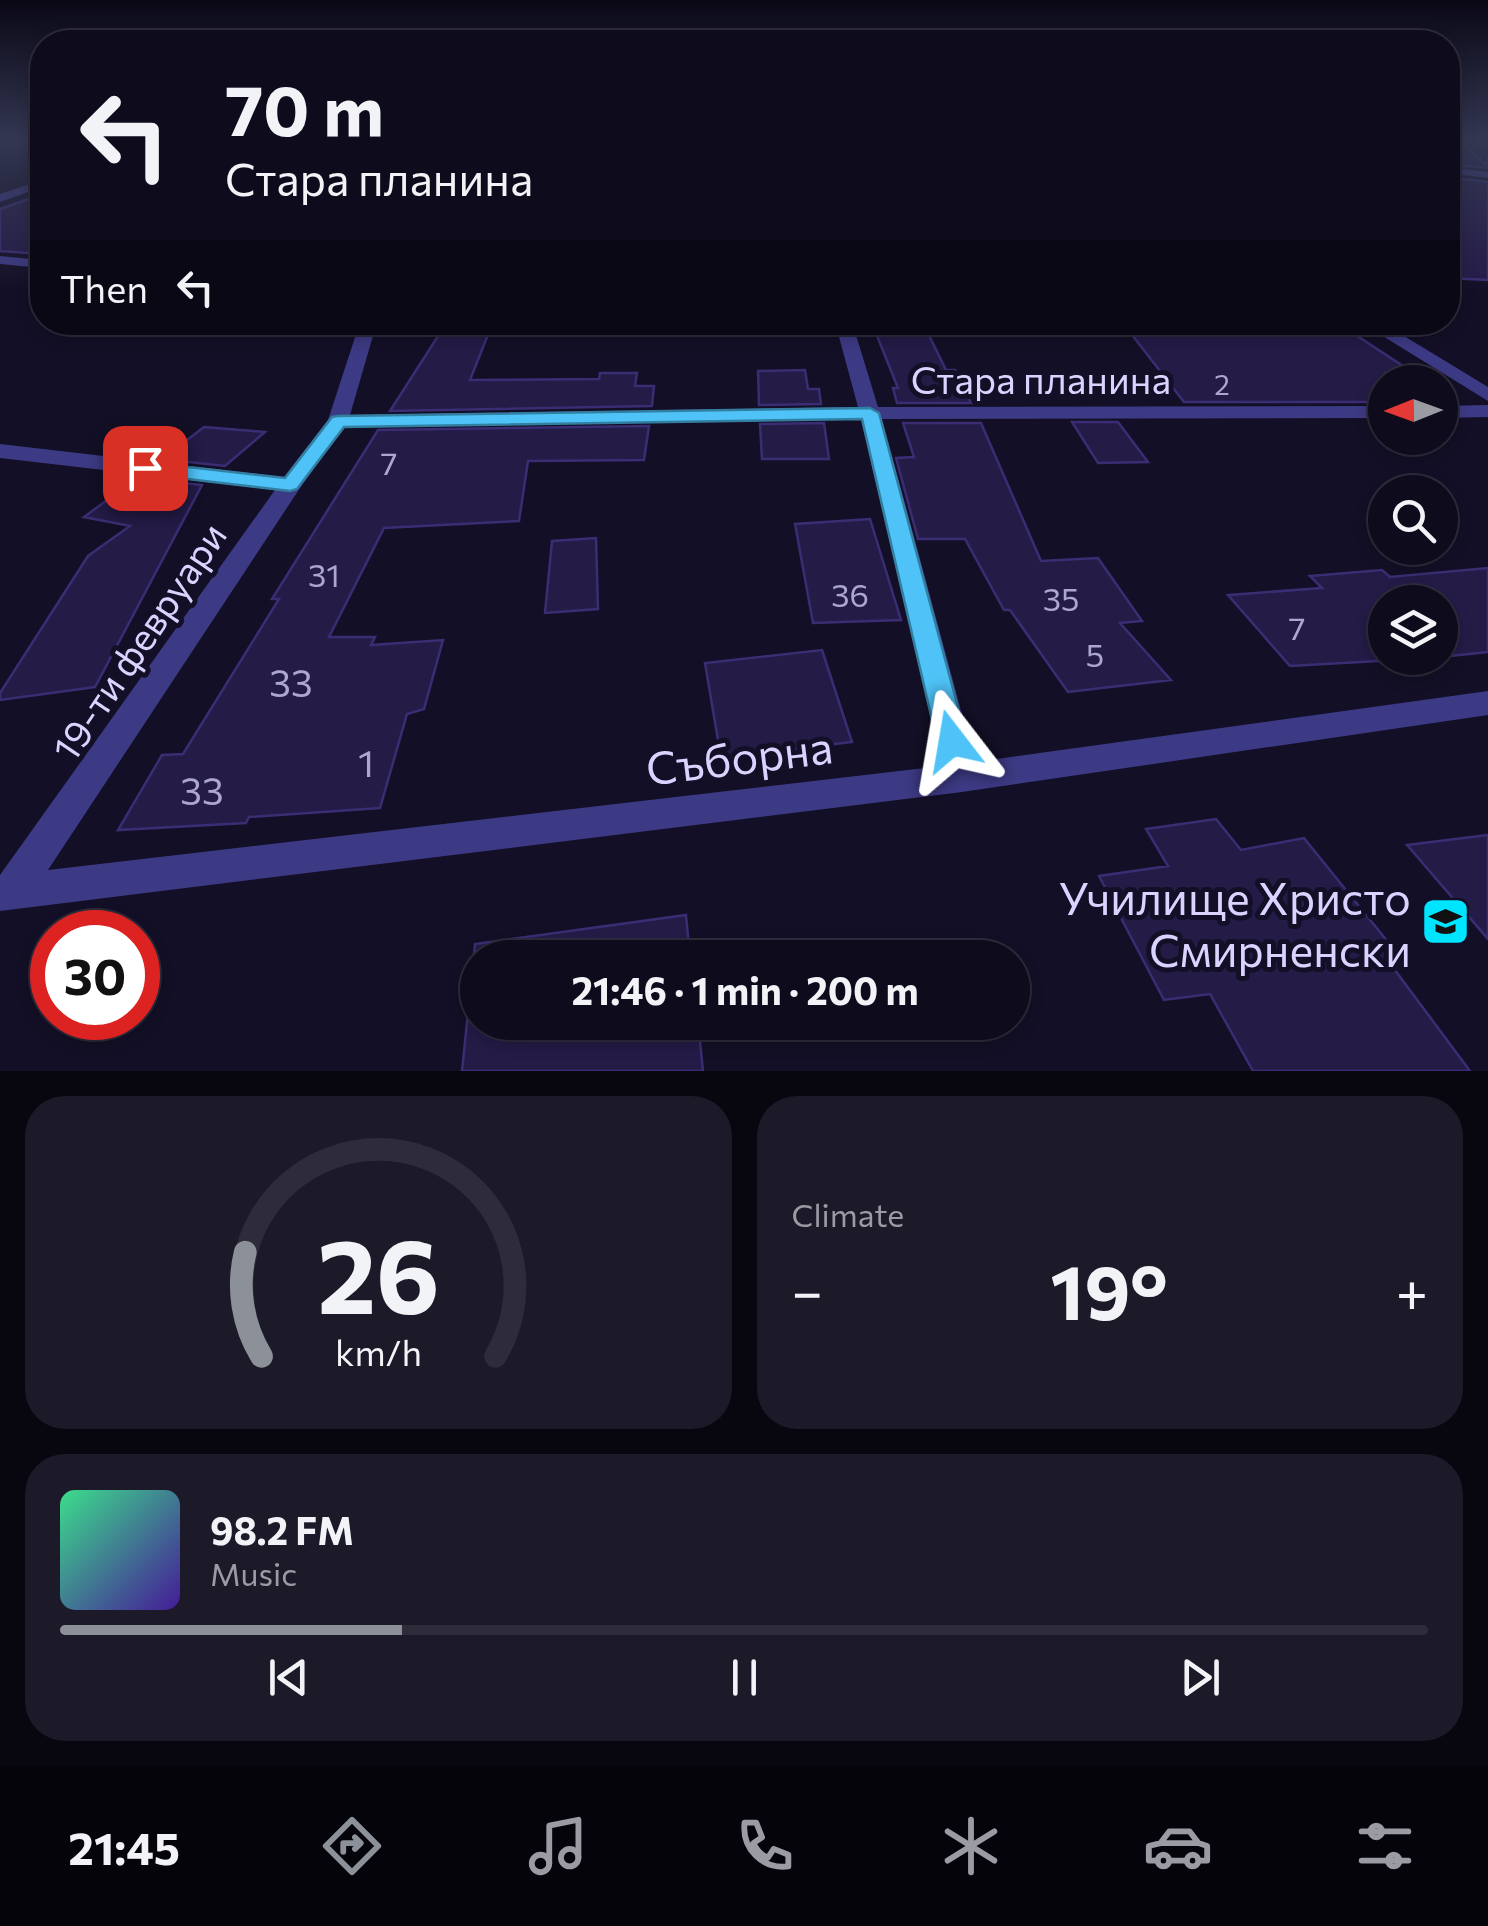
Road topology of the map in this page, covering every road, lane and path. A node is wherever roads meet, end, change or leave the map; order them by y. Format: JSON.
{"nodes":[{"id":1,"x":0,"y":260,"type":"edge"},
{"id":2,"x":30,"y":263,"type":"edge"},
{"id":3,"x":365,"y":335,"type":"edge"},
{"id":4,"x":847,"y":335,"type":"edge"},
{"id":5,"x":1389,"y":335,"type":"edge"},
{"id":6,"x":1488,"y":395,"type":"edge"},
{"id":7,"x":1368,"y":412,"type":"edge"},
{"id":8,"x":1458,"y":412,"type":"edge"},
{"id":9,"x":1488,"y":412,"type":"edge"},
{"id":10,"x":870,"y":413,"type":"junction"},
{"id":11,"x":338,"y":421,"type":"junction"},
{"id":12,"x":0,"y":450,"type":"edge"},
{"id":13,"x":290,"y":485,"type":"junction"},
{"id":14,"x":1488,"y":703,"type":"edge"},
{"id":15,"x":962,"y":778,"type":"junction"},
{"id":16,"x":6,"y":892,"type":"edge"}],
"edges":[{"from":1,"to":2,"type":"street"},
{"from":3,"to":11,"type":"street","name":"19-ти февруари"},
{"from":4,"to":10,"type":"street"},
{"from":5,"to":6,"type":"street"},
{"from":7,"to":10,"type":"street","name":"Стара планина"},
{"from":8,"to":9,"type":"street"},
{"from":10,"to":11,"type":"street","name":"Стара планина"},
{"from":10,"to":15,"type":"street"},
{"from":11,"to":13,"type":"street","name":"19-ти февруари"},
{"from":12,"to":13,"type":"street"},
{"from":13,"to":16,"type":"street","name":"19-ти февруари"},
{"from":14,"to":15,"type":"street","name":"Съборна"},
{"from":15,"to":16,"type":"street","name":"Съборна"}]}
